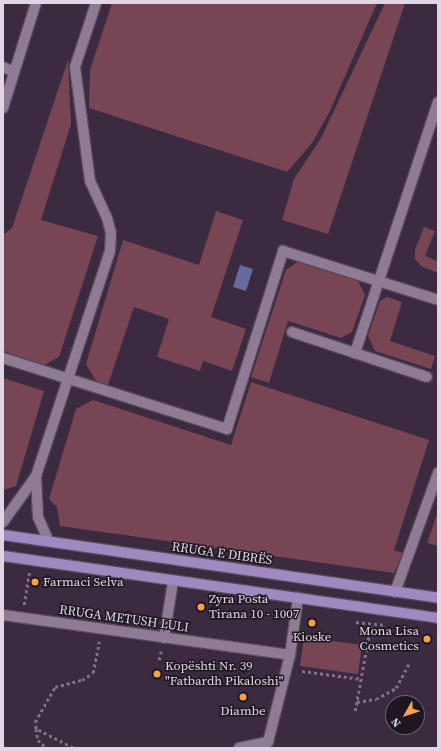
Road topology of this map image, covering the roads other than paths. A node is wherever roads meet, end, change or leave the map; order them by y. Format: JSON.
{"nodes":[{"id":1,"x":36,"y":3,"type":"edge"},
{"id":2,"x":96,"y":3,"type":"edge"},
{"id":3,"x":3,"y":67,"type":"edge"},
{"id":4,"x":14,"y":72,"type":"junction"},
{"id":5,"x":438,"y":102,"type":"edge"},
{"id":6,"x":3,"y":108,"type":"edge"},
{"id":7,"x":378,"y":281,"type":"junction"},
{"id":8,"x":438,"y":300,"type":"edge"},
{"id":9,"x":292,"y":332,"type":"dead end"},
{"id":10,"x":355,"y":353,"type":"junction"},
{"id":11,"x":3,"y":358,"type":"edge"},
{"id":12,"x":427,"y":377,"type":"dead end"},
{"id":13,"x":68,"y":379,"type":"junction"},
{"id":14,"x":438,"y":473,"type":"edge"},
{"id":15,"x":36,"y":476,"type":"junction"},
{"id":16,"x":3,"y":522,"type":"edge"},
{"id":17,"x":3,"y":535,"type":"edge"},
{"id":18,"x":49,"y":542,"type":"junction"},
{"id":19,"x":3,"y":556,"type":"edge"},
{"id":20,"x":174,"y":582,"type":"junction"},
{"id":21,"x":395,"y":592,"type":"junction"},
{"id":22,"x":298,"y":598,"type":"junction"},
{"id":23,"x":438,"y":598,"type":"edge"},
{"id":24,"x":3,"y":615,"type":"edge"},
{"id":25,"x":438,"y":618,"type":"edge"},
{"id":26,"x":164,"y":638,"type":"junction"},
{"id":27,"x":290,"y":655,"type":"junction"},
{"id":28,"x":270,"y":745,"type":"edge"},
{"id":29,"x":239,"y":748,"type":"edge"}],
"edges":[{"from":1,"to":4,"type":"street"},
{"from":2,"to":13,"type":"street"},
{"from":3,"to":4,"type":"street"},
{"from":4,"to":6,"type":"street"},
{"from":5,"to":7,"type":"street"},
{"from":7,"to":8,"type":"street"},
{"from":7,"to":10,"type":"street"},
{"from":7,"to":13,"type":"street"},
{"from":9,"to":10,"type":"street"},
{"from":10,"to":12,"type":"street"},
{"from":11,"to":13,"type":"street"},
{"from":13,"to":15,"type":"street"},
{"from":14,"to":21,"type":"street"},
{"from":15,"to":16,"type":"street"},
{"from":15,"to":18,"type":"street"},
{"from":17,"to":18,"type":"main road","name":"RRUGA E DIBRËS"},
{"from":18,"to":21,"type":"main road","name":"RRUGA E DIBRËS"},
{"from":19,"to":20,"type":"main road"},
{"from":20,"to":22,"type":"main road"},
{"from":20,"to":26,"type":"street"},
{"from":21,"to":23,"type":"main road","name":"RRUGA E DIBRËS"},
{"from":22,"to":25,"type":"main road"},
{"from":22,"to":27,"type":"street"},
{"from":24,"to":26,"type":"street","name":"RRUGA METUSH LULI"},
{"from":26,"to":27,"type":"street","name":"RRUGA METUSH LULI"},
{"from":27,"to":28,"type":"street"},
{"from":28,"to":29,"type":"street"}]}
